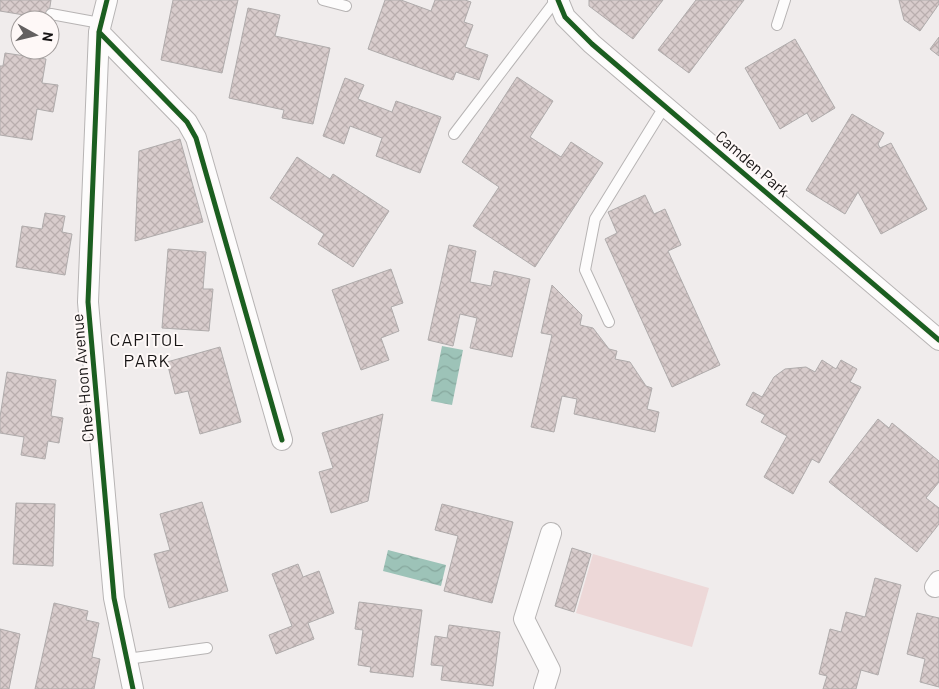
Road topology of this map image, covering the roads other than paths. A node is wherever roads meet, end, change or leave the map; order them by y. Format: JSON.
{"nodes":[{"id":1,"x":107,"y":0,"type":"edge"},
{"id":2,"x":324,"y":0,"type":"edge"},
{"id":3,"x":557,"y":0,"type":"edge"},
{"id":4,"x":786,"y":0,"type":"edge"},
{"id":5,"x":346,"y":6,"type":"dead end"},
{"id":6,"x":60,"y":16,"type":"edge"},
{"id":7,"x":777,"y":25,"type":"dead end"},
{"id":8,"x":100,"y":27,"type":"junction"},
{"id":9,"x":666,"y":104,"type":"junction"},
{"id":10,"x":454,"y":134,"type":"dead end"},
{"id":11,"x":609,"y":322,"type":"dead end"},
{"id":12,"x":939,"y":340,"type":"edge"},
{"id":13,"x":282,"y":440,"type":"dead end"},
{"id":14,"x":551,"y":533,"type":"dead end"},
{"id":15,"x":207,"y":648,"type":"dead end"},
{"id":16,"x":127,"y":659,"type":"junction"},
{"id":17,"x":133,"y":689,"type":"edge"},
{"id":18,"x":544,"y":689,"type":"edge"}],
"edges":[{"from":1,"to":8,"type":"street","name":"Chee Hoon Avenue"},
{"from":2,"to":5,"type":"lane"},
{"from":3,"to":9,"type":"street","name":"Camden Park"},
{"from":3,"to":10,"type":"lane"},
{"from":4,"to":7,"type":"lane"},
{"from":6,"to":8,"type":"lane"},
{"from":8,"to":13,"type":"street"},
{"from":8,"to":16,"type":"street","name":"Chee Hoon Avenue"},
{"from":9,"to":11,"type":"lane"},
{"from":9,"to":12,"type":"street","name":"Camden Park"},
{"from":14,"to":18,"type":"street"},
{"from":15,"to":16,"type":"lane"},
{"from":16,"to":17,"type":"street","name":"Chee Hoon Avenue"}]}
